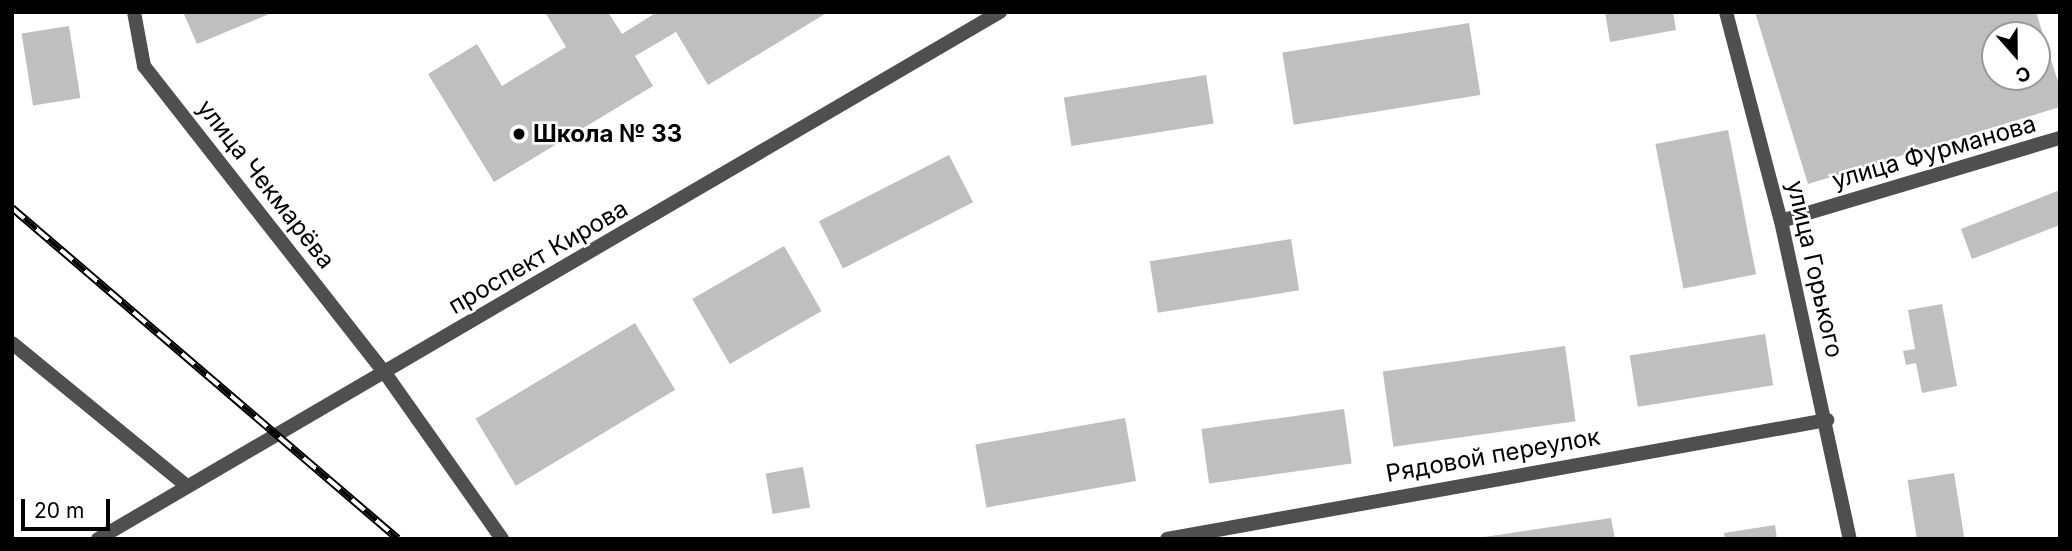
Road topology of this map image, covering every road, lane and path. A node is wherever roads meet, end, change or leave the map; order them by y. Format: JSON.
{"nodes":[{"id":1,"x":134,"y":12,"type":"edge"},
{"id":2,"x":1000,"y":12,"type":"edge"},
{"id":3,"x":1726,"y":12,"type":"edge"},
{"id":4,"x":2060,"y":138,"type":"edge"},
{"id":5,"x":1781,"y":220,"type":"junction"},
{"id":6,"x":12,"y":343,"type":"edge"},
{"id":7,"x":385,"y":373,"type":"junction"},
{"id":8,"x":1827,"y":419,"type":"junction"},
{"id":9,"x":187,"y":486,"type":"junction"},
{"id":10,"x":98,"y":539,"type":"edge"},
{"id":11,"x":502,"y":539,"type":"edge"},
{"id":12,"x":1167,"y":539,"type":"edge"},
{"id":13,"x":1850,"y":539,"type":"edge"}],
"edges":[{"from":1,"to":7,"type":"street","name":"улица Чекмарёва"},
{"from":2,"to":7,"type":"street","name":"проспект Кирова"},
{"from":3,"to":5,"type":"street","name":"улица Горького"},
{"from":4,"to":5,"type":"street","name":"улица Фурманова"},
{"from":5,"to":8,"type":"street","name":"улица Горького"},
{"from":6,"to":9,"type":"street"},
{"from":7,"to":9,"type":"street","name":"проспект Кирова"},
{"from":7,"to":11,"type":"street","name":"улица Чекмарёва"},
{"from":8,"to":12,"type":"street","name":"Рядовой переулок"},
{"from":8,"to":13,"type":"street","name":"улица Горького"},
{"from":9,"to":10,"type":"street","name":"проспект Кирова"}]}
